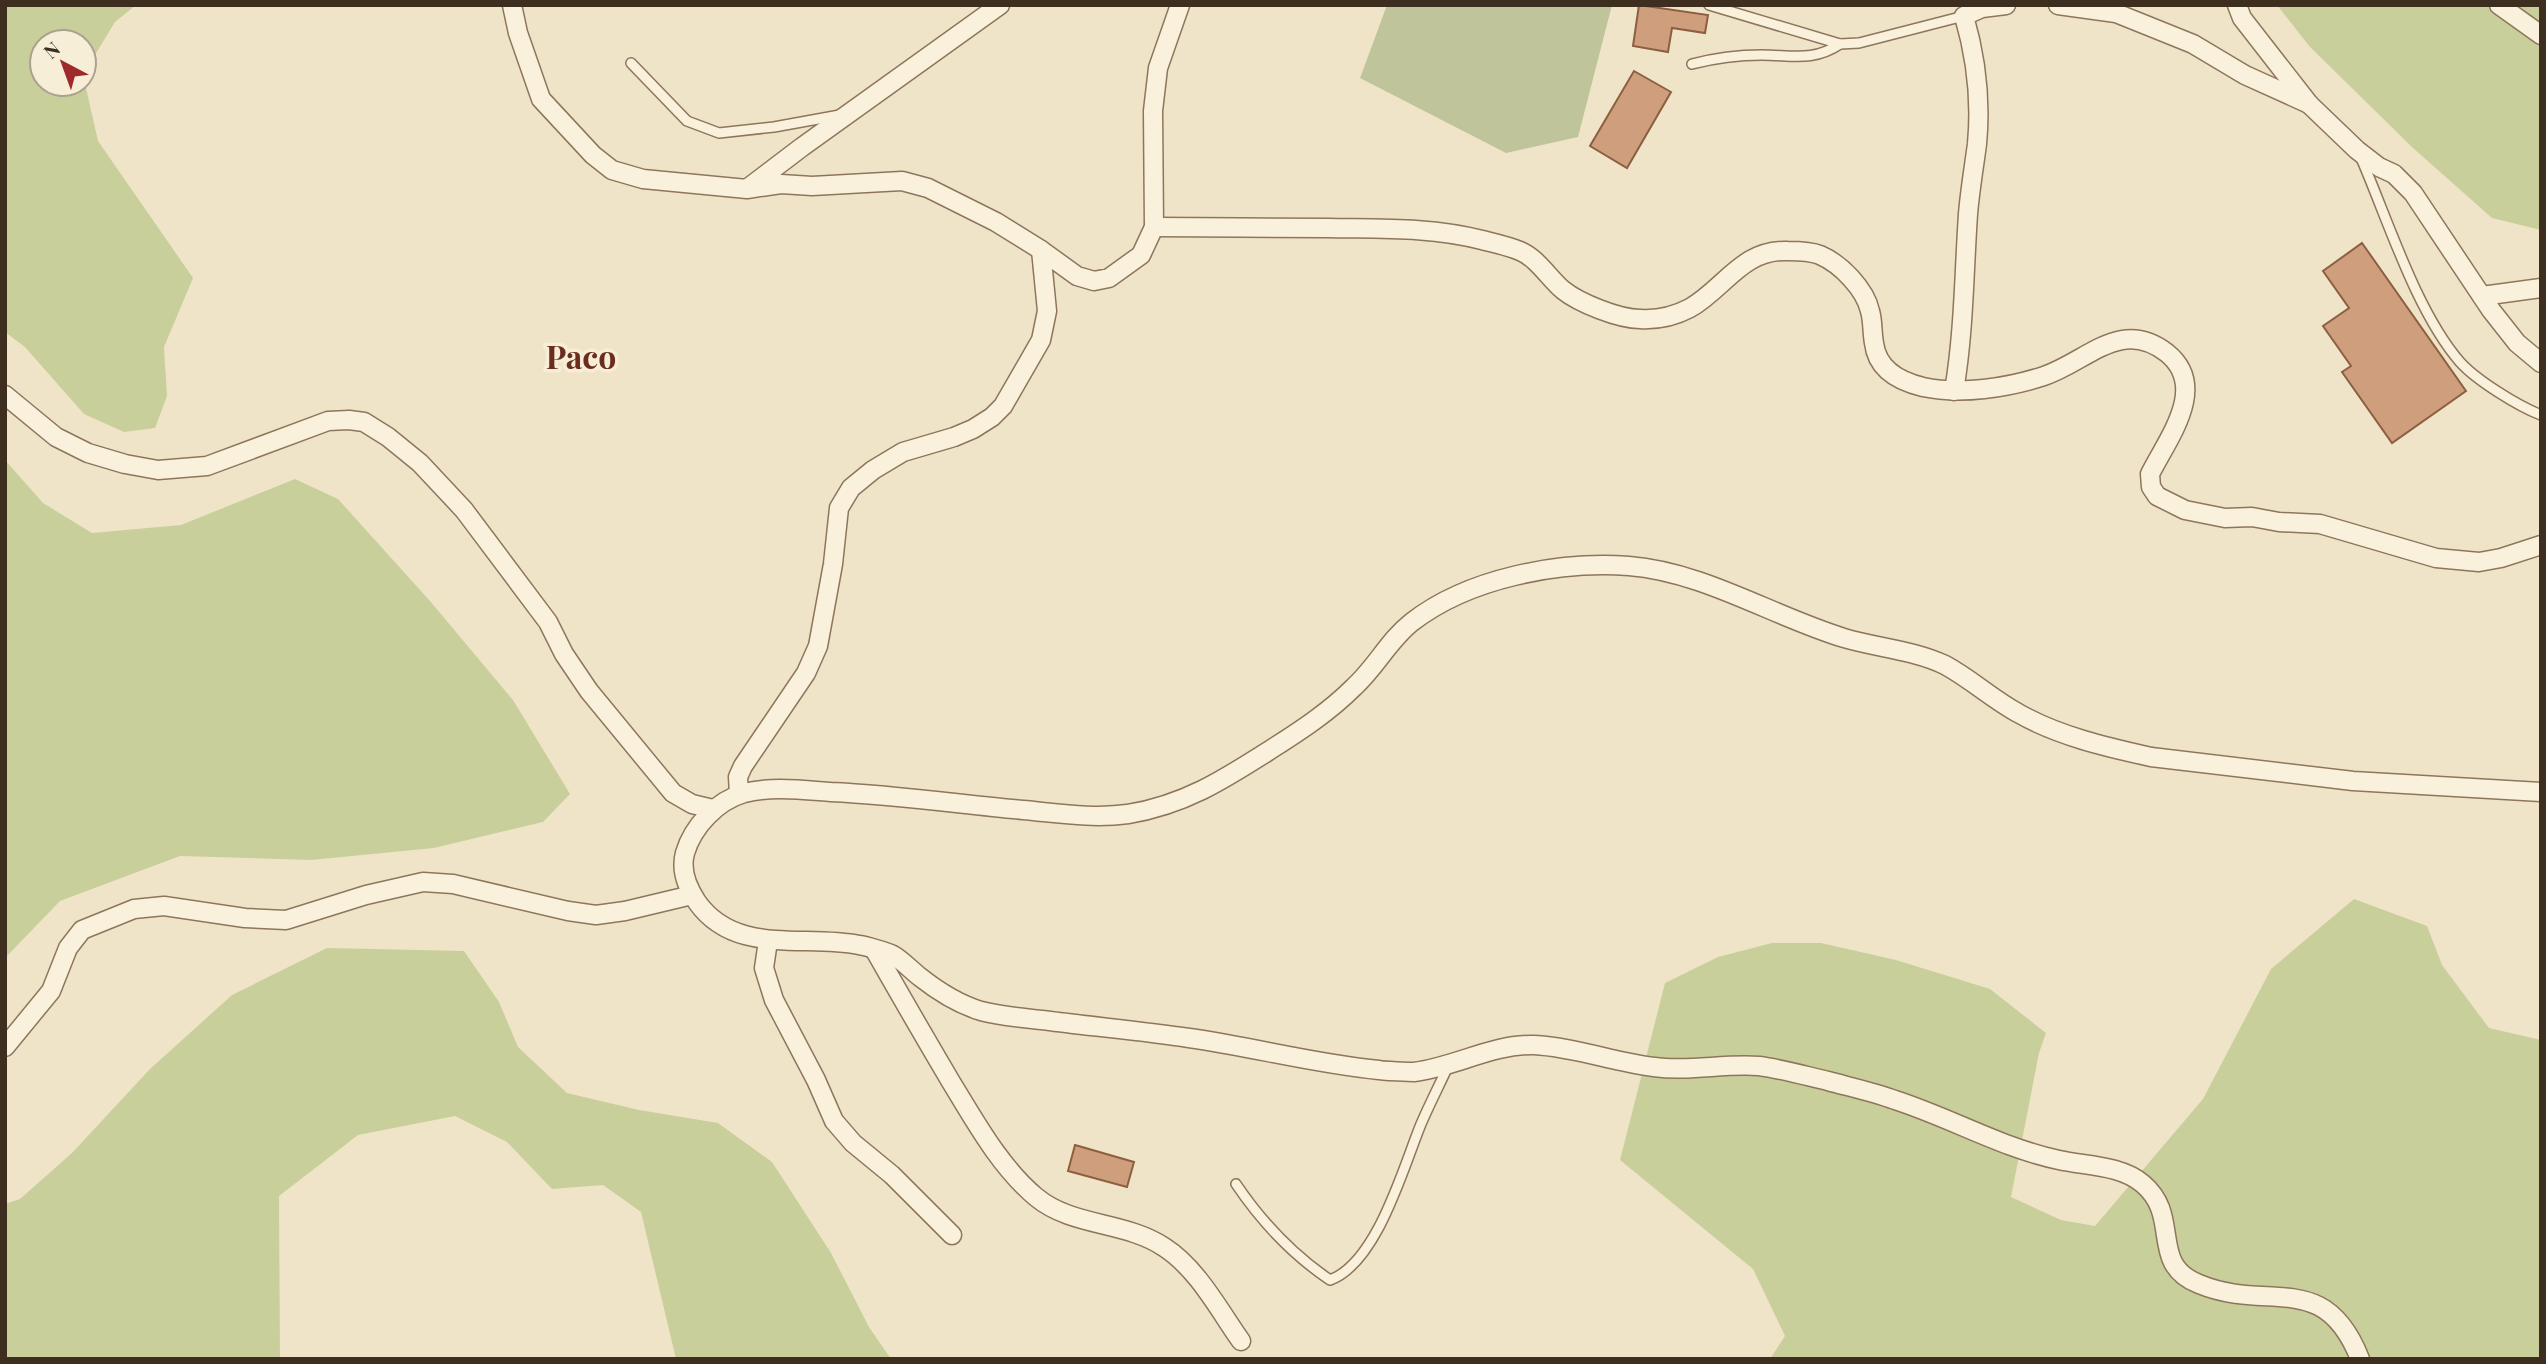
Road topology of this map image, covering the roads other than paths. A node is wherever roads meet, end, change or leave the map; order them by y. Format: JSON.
{"nodes":[{"id":1,"x":512,"y":5,"type":"edge"},
{"id":2,"x":1000,"y":5,"type":"edge"},
{"id":3,"x":1180,"y":5,"type":"edge"},
{"id":4,"x":1709,"y":5,"type":"edge"},
{"id":5,"x":2006,"y":5,"type":"edge"},
{"id":6,"x":2058,"y":5,"type":"edge"},
{"id":7,"x":2237,"y":5,"type":"edge"},
{"id":8,"x":2499,"y":5,"type":"edge"},
{"id":9,"x":2115,"y":9,"type":"edge"},
{"id":10,"x":1964,"y":16,"type":"junction"},
{"id":11,"x":2541,"y":35,"type":"edge"},
{"id":12,"x":1840,"y":44,"type":"junction"},
{"id":13,"x":631,"y":63,"type":"dead end"},
{"id":14,"x":1692,"y":64,"type":"dead end"},
{"id":15,"x":2309,"y":104,"type":"junction"},
{"id":16,"x":852,"y":113,"type":"junction"},
{"id":17,"x":2357,"y":150,"type":"junction"},
{"id":18,"x":747,"y":190,"type":"junction"},
{"id":19,"x":1154,"y":227,"type":"junction"},
{"id":20,"x":1041,"y":250,"type":"junction"},
{"id":21,"x":2541,"y":288,"type":"edge"},
{"id":22,"x":2482,"y":296,"type":"junction"},
{"id":23,"x":2541,"y":363,"type":"edge"},
{"id":24,"x":1954,"y":391,"type":"junction"},
{"id":25,"x":5,"y":395,"type":"edge"},
{"id":26,"x":2541,"y":415,"type":"edge"},
{"id":27,"x":2541,"y":545,"type":"edge"},
{"id":28,"x":2541,"y":792,"type":"edge"},
{"id":29,"x":739,"y":794,"type":"junction"},
{"id":30,"x":713,"y":808,"type":"junction"},
{"id":31,"x":692,"y":895,"type":"junction"},
{"id":32,"x":768,"y":941,"type":"junction"},
{"id":33,"x":874,"y":949,"type":"junction"},
{"id":34,"x":5,"y":1048,"type":"edge"},
{"id":35,"x":1450,"y":1063,"type":"junction"},
{"id":36,"x":1236,"y":1184,"type":"dead end"},
{"id":37,"x":952,"y":1235,"type":"dead end"},
{"id":38,"x":1241,"y":1341,"type":"dead end"},
{"id":39,"x":2360,"y":1359,"type":"edge"}],
"edges":[{"from":1,"to":18,"type":"street"},
{"from":2,"to":16,"type":"street"},
{"from":3,"to":19,"type":"street"},
{"from":4,"to":12,"type":"lane"},
{"from":5,"to":10,"type":"street"},
{"from":6,"to":9,"type":"street"},
{"from":7,"to":15,"type":"street"},
{"from":8,"to":11,"type":"street"},
{"from":9,"to":15,"type":"street"},
{"from":10,"to":12,"type":"lane"},
{"from":10,"to":24,"type":"street"},
{"from":12,"to":14,"type":"lane"},
{"from":13,"to":16,"type":"lane"},
{"from":15,"to":17,"type":"street"},
{"from":16,"to":18,"type":"street"},
{"from":17,"to":22,"type":"street"},
{"from":17,"to":26,"type":"lane"},
{"from":18,"to":20,"type":"street"},
{"from":19,"to":20,"type":"street"},
{"from":19,"to":24,"type":"street"},
{"from":20,"to":29,"type":"street"},
{"from":21,"to":22,"type":"street"},
{"from":22,"to":23,"type":"street"},
{"from":24,"to":27,"type":"street"},
{"from":25,"to":30,"type":"street"},
{"from":28,"to":29,"type":"street"},
{"from":29,"to":30,"type":"street"},
{"from":30,"to":31,"type":"street"},
{"from":31,"to":32,"type":"street"},
{"from":31,"to":34,"type":"street"},
{"from":32,"to":33,"type":"street"},
{"from":32,"to":37,"type":"street"},
{"from":33,"to":35,"type":"street"},
{"from":33,"to":38,"type":"street"},
{"from":35,"to":36,"type":"lane"},
{"from":35,"to":39,"type":"street"}]}
